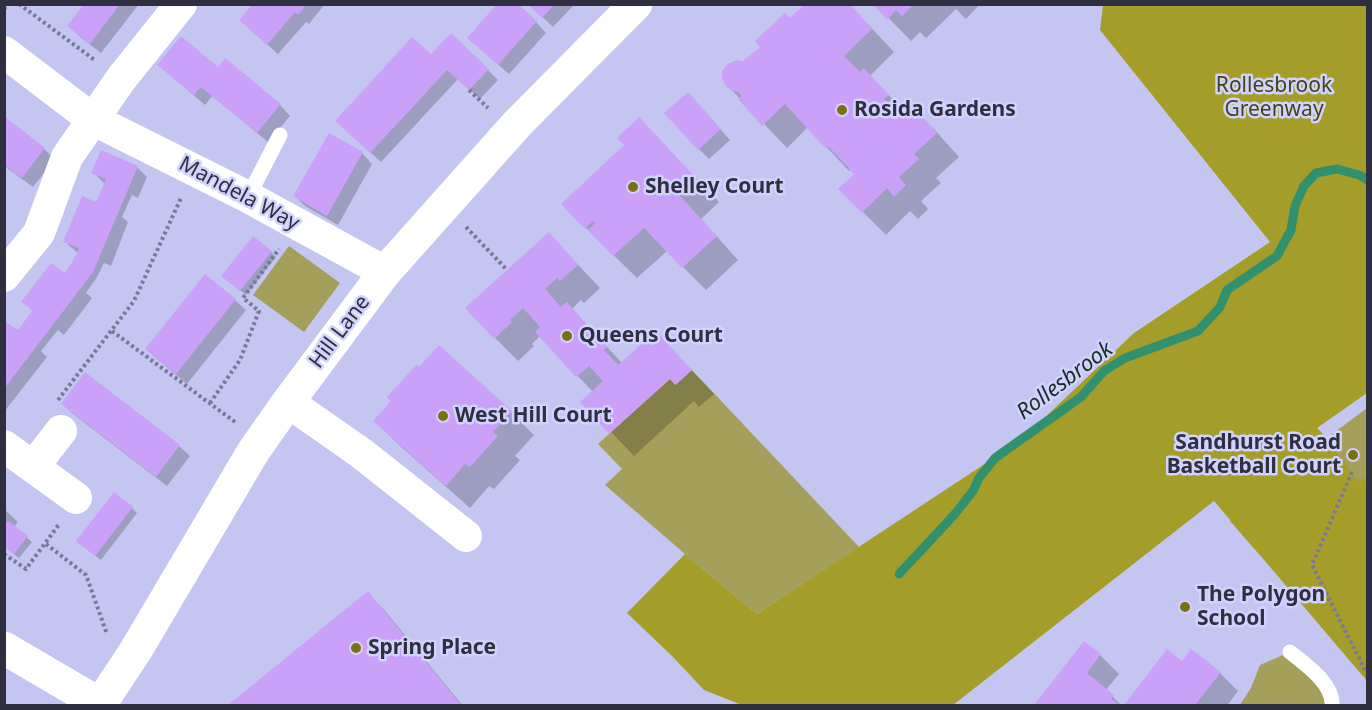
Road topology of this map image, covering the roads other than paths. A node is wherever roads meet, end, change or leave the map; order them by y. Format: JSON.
{"nodes":[{"id":1,"x":181,"y":4,"type":"edge"},
{"id":2,"x":636,"y":4,"type":"edge"},
{"id":3,"x":5,"y":54,"type":"edge"},
{"id":4,"x":92,"y":119,"type":"junction"},
{"id":5,"x":280,"y":135,"type":"dead end"},
{"id":6,"x":248,"y":197,"type":"junction"},
{"id":7,"x":385,"y":272,"type":"junction"},
{"id":8,"x":4,"y":276,"type":"edge"},
{"id":9,"x":288,"y":402,"type":"junction"},
{"id":10,"x":61,"y":431,"type":"road end"},
{"id":11,"x":4,"y":446,"type":"edge"},
{"id":12,"x":33,"y":467,"type":"junction"},
{"id":13,"x":76,"y":498,"type":"dead end"},
{"id":14,"x":466,"y":536,"type":"dead end"},
{"id":15,"x":4,"y":648,"type":"edge"},
{"id":16,"x":1290,"y":652,"type":"dead end"},
{"id":17,"x":102,"y":704,"type":"edge"},
{"id":18,"x":1332,"y":705,"type":"edge"}],
"edges":[{"from":1,"to":4,"type":"street"},
{"from":2,"to":7,"type":"street","name":"Hill Lane"},
{"from":3,"to":4,"type":"street","name":"Mandela Way"},
{"from":4,"to":6,"type":"street","name":"Mandela Way"},
{"from":4,"to":8,"type":"street"},
{"from":5,"to":6,"type":"lane"},
{"from":6,"to":7,"type":"street","name":"Mandela Way"},
{"from":7,"to":9,"type":"street","name":"Hill Lane"},
{"from":9,"to":14,"type":"street"},
{"from":9,"to":17,"type":"street","name":"Hill Lane"},
{"from":10,"to":12,"type":"street"},
{"from":11,"to":12,"type":"street"},
{"from":12,"to":13,"type":"street"},
{"from":15,"to":17,"type":"street"},
{"from":16,"to":18,"type":"lane"}]}
